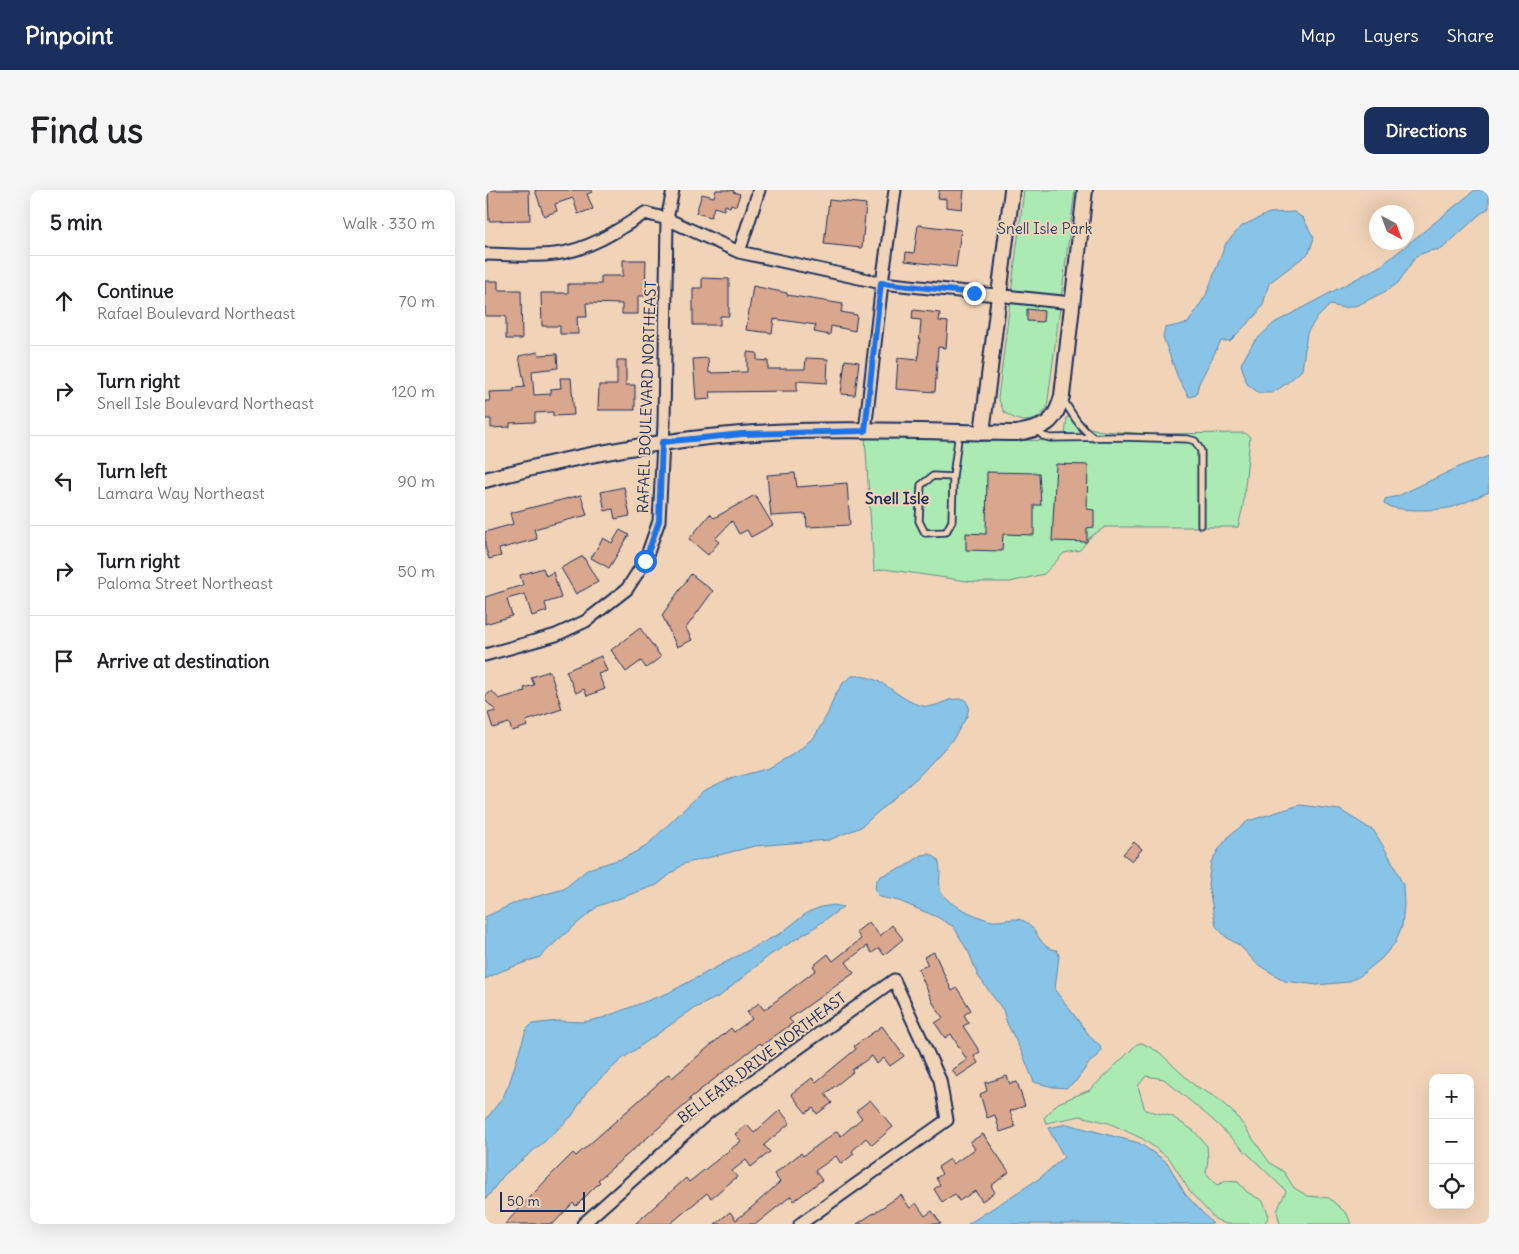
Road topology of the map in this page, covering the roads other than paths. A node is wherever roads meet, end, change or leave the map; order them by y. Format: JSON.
{"nodes":[{"id":1,"x":673,"y":190,"type":"edge"},
{"id":2,"x":759,"y":190,"type":"edge"},
{"id":3,"x":895,"y":190,"type":"edge"},
{"id":4,"x":1012,"y":190,"type":"edge"},
{"id":5,"x":1085,"y":190,"type":"edge"},
{"id":6,"x":667,"y":219,"type":"junction"},
{"id":7,"x":739,"y":252,"type":"junction"},
{"id":8,"x":485,"y":254,"type":"edge"},
{"id":9,"x":881,"y":283,"type":"junction"},
{"id":10,"x":999,"y":296,"type":"junction"},
{"id":11,"x":1072,"y":303,"type":"junction"},
{"id":12,"x":1062,"y":396,"type":"junction"},
{"id":13,"x":1036,"y":429,"type":"junction"},
{"id":14,"x":865,"y":431,"type":"junction"},
{"id":15,"x":959,"y":432,"type":"junction"},
{"id":16,"x":982,"y":432,"type":"junction"},
{"id":17,"x":1093,"y":438,"type":"junction"},
{"id":18,"x":662,"y":442,"type":"junction"},
{"id":19,"x":953,"y":477,"type":"junction"},
{"id":20,"x":485,"y":480,"type":"edge"},
{"id":21,"x":1201,"y":525,"type":"dead end"},
{"id":22,"x":485,"y":655,"type":"edge"},
{"id":23,"x":583,"y":1224,"type":"edge"},
{"id":24,"x":800,"y":1224,"type":"edge"}],
"edges":[{"from":1,"to":6,"type":"street","name":"RAFAEL BOULEVARD NORTHEAST"},
{"from":2,"to":7,"type":"street"},
{"from":3,"to":9,"type":"street"},
{"from":4,"to":10,"type":"street"},
{"from":5,"to":11,"type":"street"},
{"from":6,"to":7,"type":"street"},
{"from":6,"to":8,"type":"street"},
{"from":6,"to":18,"type":"street","name":"RAFAEL BOULEVARD NORTHEAST"},
{"from":7,"to":9,"type":"street"},
{"from":9,"to":10,"type":"street"},
{"from":9,"to":14,"type":"street"},
{"from":10,"to":11,"type":"street"},
{"from":10,"to":16,"type":"street"},
{"from":11,"to":12,"type":"street"},
{"from":12,"to":13,"type":"street"},
{"from":12,"to":17,"type":"lane"},
{"from":13,"to":16,"type":"street"},
{"from":13,"to":17,"type":"lane"},
{"from":14,"to":15,"type":"street"},
{"from":14,"to":18,"type":"street"},
{"from":15,"to":16,"type":"street"},
{"from":15,"to":19,"type":"lane"},
{"from":17,"to":21,"type":"lane"},
{"from":18,"to":20,"type":"street"},
{"from":18,"to":22,"type":"street","name":"RAFAEL BOULEVARD NORTHEAST"},
{"from":19,"to":19,"type":"lane"},
{"from":23,"to":24,"type":"street","name":"BELLEAIR DRIVE NORTHEAST"}]}
